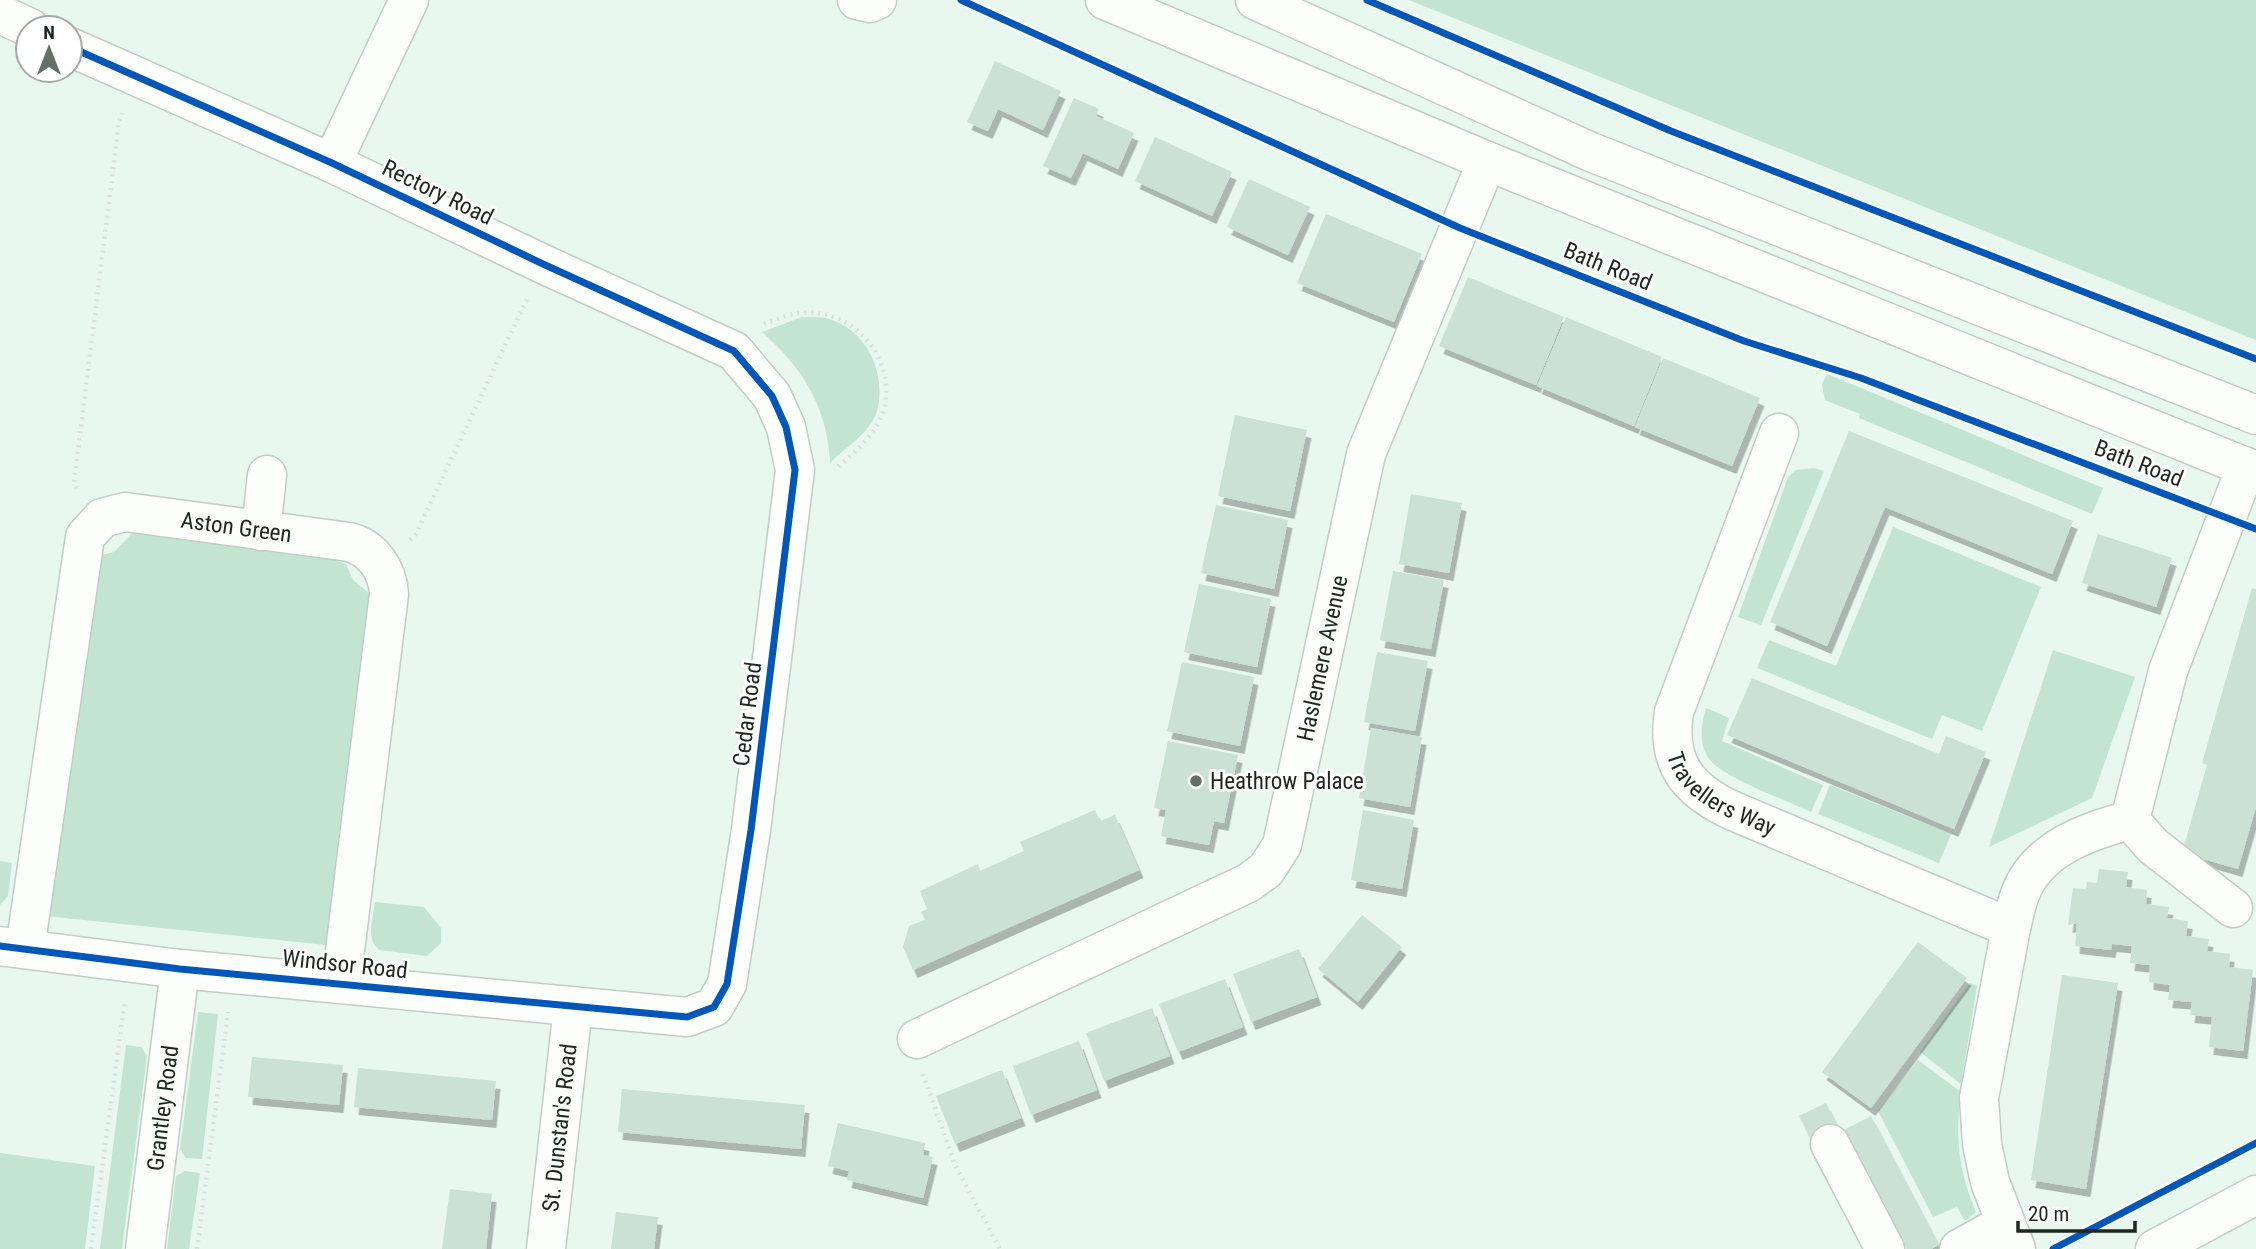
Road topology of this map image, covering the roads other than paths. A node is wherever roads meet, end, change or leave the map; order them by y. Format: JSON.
{"nodes":[{"id":1,"x":409,"y":0,"type":"edge"},
{"id":2,"x":858,"y":0,"type":"edge"},
{"id":3,"x":877,"y":0,"type":"edge"},
{"id":4,"x":1105,"y":0,"type":"edge"},
{"id":5,"x":1255,"y":0,"type":"edge"},
{"id":6,"x":84,"y":54,"type":"edge"},
{"id":7,"x":1488,"y":161,"type":"junction"},
{"id":8,"x":332,"y":163,"type":"junction"},
{"id":9,"x":772,"y":396,"type":"joint"},
{"id":10,"x":2256,"y":415,"type":"edge"},
{"id":11,"x":1779,"y":433,"type":"dead end"},
{"id":12,"x":2251,"y":469,"type":"edge"},
{"id":13,"x":267,"y":475,"type":"dead end"},
{"id":14,"x":261,"y":531,"type":"junction"},
{"id":15,"x":2130,"y":820,"type":"junction"},
{"id":16,"x":2233,"y":908,"type":"dead end"},
{"id":17,"x":2011,"y":928,"type":"junction"},
{"id":18,"x":12,"y":948,"type":"edge"},
{"id":19,"x":180,"y":969,"type":"junction"},
{"id":20,"x":341,"y":983,"type":"junction"},
{"id":21,"x":573,"y":1007,"type":"junction"},
{"id":22,"x":687,"y":1017,"type":"joint"},
{"id":23,"x":917,"y":1039,"type":"road end"},
{"id":24,"x":1830,"y":1144,"type":"dead end"},
{"id":25,"x":2256,"y":1195,"type":"edge"},
{"id":26,"x":2010,"y":1236,"type":"edge"},
{"id":27,"x":145,"y":1249,"type":"edge"},
{"id":28,"x":546,"y":1249,"type":"edge"},
{"id":29,"x":1885,"y":1249,"type":"edge"},
{"id":30,"x":1958,"y":1249,"type":"edge"},
{"id":31,"x":2155,"y":1249,"type":"edge"}],
"edges":[{"from":1,"to":8,"type":"main road"},
{"from":2,"to":3,"type":"main road"},
{"from":4,"to":7,"type":"main road","name":"Bath Road"},
{"from":5,"to":10,"type":"main road"},
{"from":6,"to":8,"type":"main road","name":"Rectory Road"},
{"from":7,"to":12,"type":"main road","name":"Bath Road"},
{"from":7,"to":23,"type":"main road","name":"Haslemere Avenue"},
{"from":8,"to":9,"type":"main road","name":"Rectory Road"},
{"from":9,"to":22,"type":"main road","name":"Cedar Road"},
{"from":11,"to":17,"type":"main road","name":"Travellers Way"},
{"from":12,"to":15,"type":"main road"},
{"from":13,"to":14,"type":"main road"},
{"from":14,"to":18,"type":"main road","name":"Aston Green"},
{"from":14,"to":20,"type":"main road","name":"Aston Green"},
{"from":15,"to":16,"type":"main road"},
{"from":15,"to":17,"type":"main road"},
{"from":17,"to":26,"type":"main road"},
{"from":18,"to":19,"type":"main road","name":"Windsor Road"},
{"from":19,"to":20,"type":"main road","name":"Windsor Road"},
{"from":19,"to":27,"type":"main road","name":"Grantley Road"},
{"from":20,"to":21,"type":"main road","name":"Windsor Road"},
{"from":21,"to":22,"type":"main road","name":"Windsor Road"},
{"from":21,"to":28,"type":"main road","name":"St. Dunstan's Road"},
{"from":24,"to":29,"type":"main road"},
{"from":25,"to":31,"type":"main road"},
{"from":26,"to":30,"type":"main road"}]}
